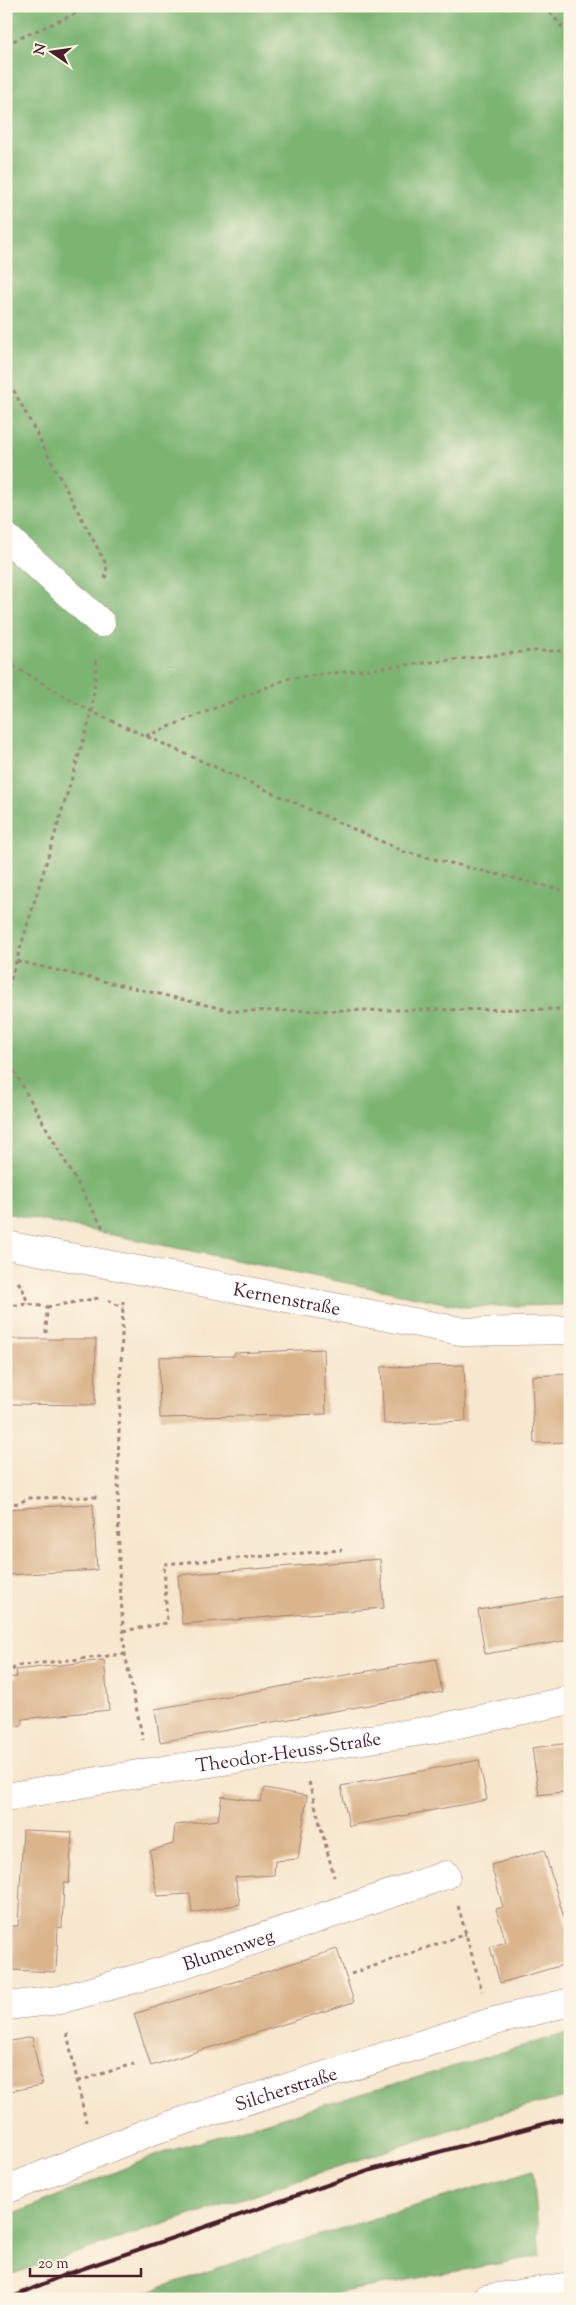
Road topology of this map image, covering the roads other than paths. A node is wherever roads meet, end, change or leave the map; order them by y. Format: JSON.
{"nodes":[{"id":1,"x":6,"y":537,"type":"edge"},
{"id":2,"x":101,"y":623,"type":"road end"},
{"id":3,"x":6,"y":1245,"type":"edge"},
{"id":4,"x":570,"y":1330,"type":"edge"},
{"id":5,"x":570,"y":1700,"type":"edge"},
{"id":6,"x":6,"y":1797,"type":"edge"},
{"id":7,"x":446,"y":1875,"type":"road end"},
{"id":8,"x":570,"y":2002,"type":"edge"},
{"id":9,"x":6,"y":2006,"type":"edge"},
{"id":10,"x":6,"y":2190,"type":"edge"},
{"id":11,"x":570,"y":2286,"type":"edge"},
{"id":12,"x":485,"y":2299,"type":"edge"}],
"edges":[{"from":1,"to":2,"type":"street"},
{"from":3,"to":4,"type":"street","name":"Kernenstraße"},
{"from":5,"to":6,"type":"street","name":"Theodor-Heuss-Straße"},
{"from":7,"to":9,"type":"street","name":"Blumenweg"},
{"from":8,"to":10,"type":"street","name":"Silcherstraße"},
{"from":11,"to":12,"type":"street"}]}
